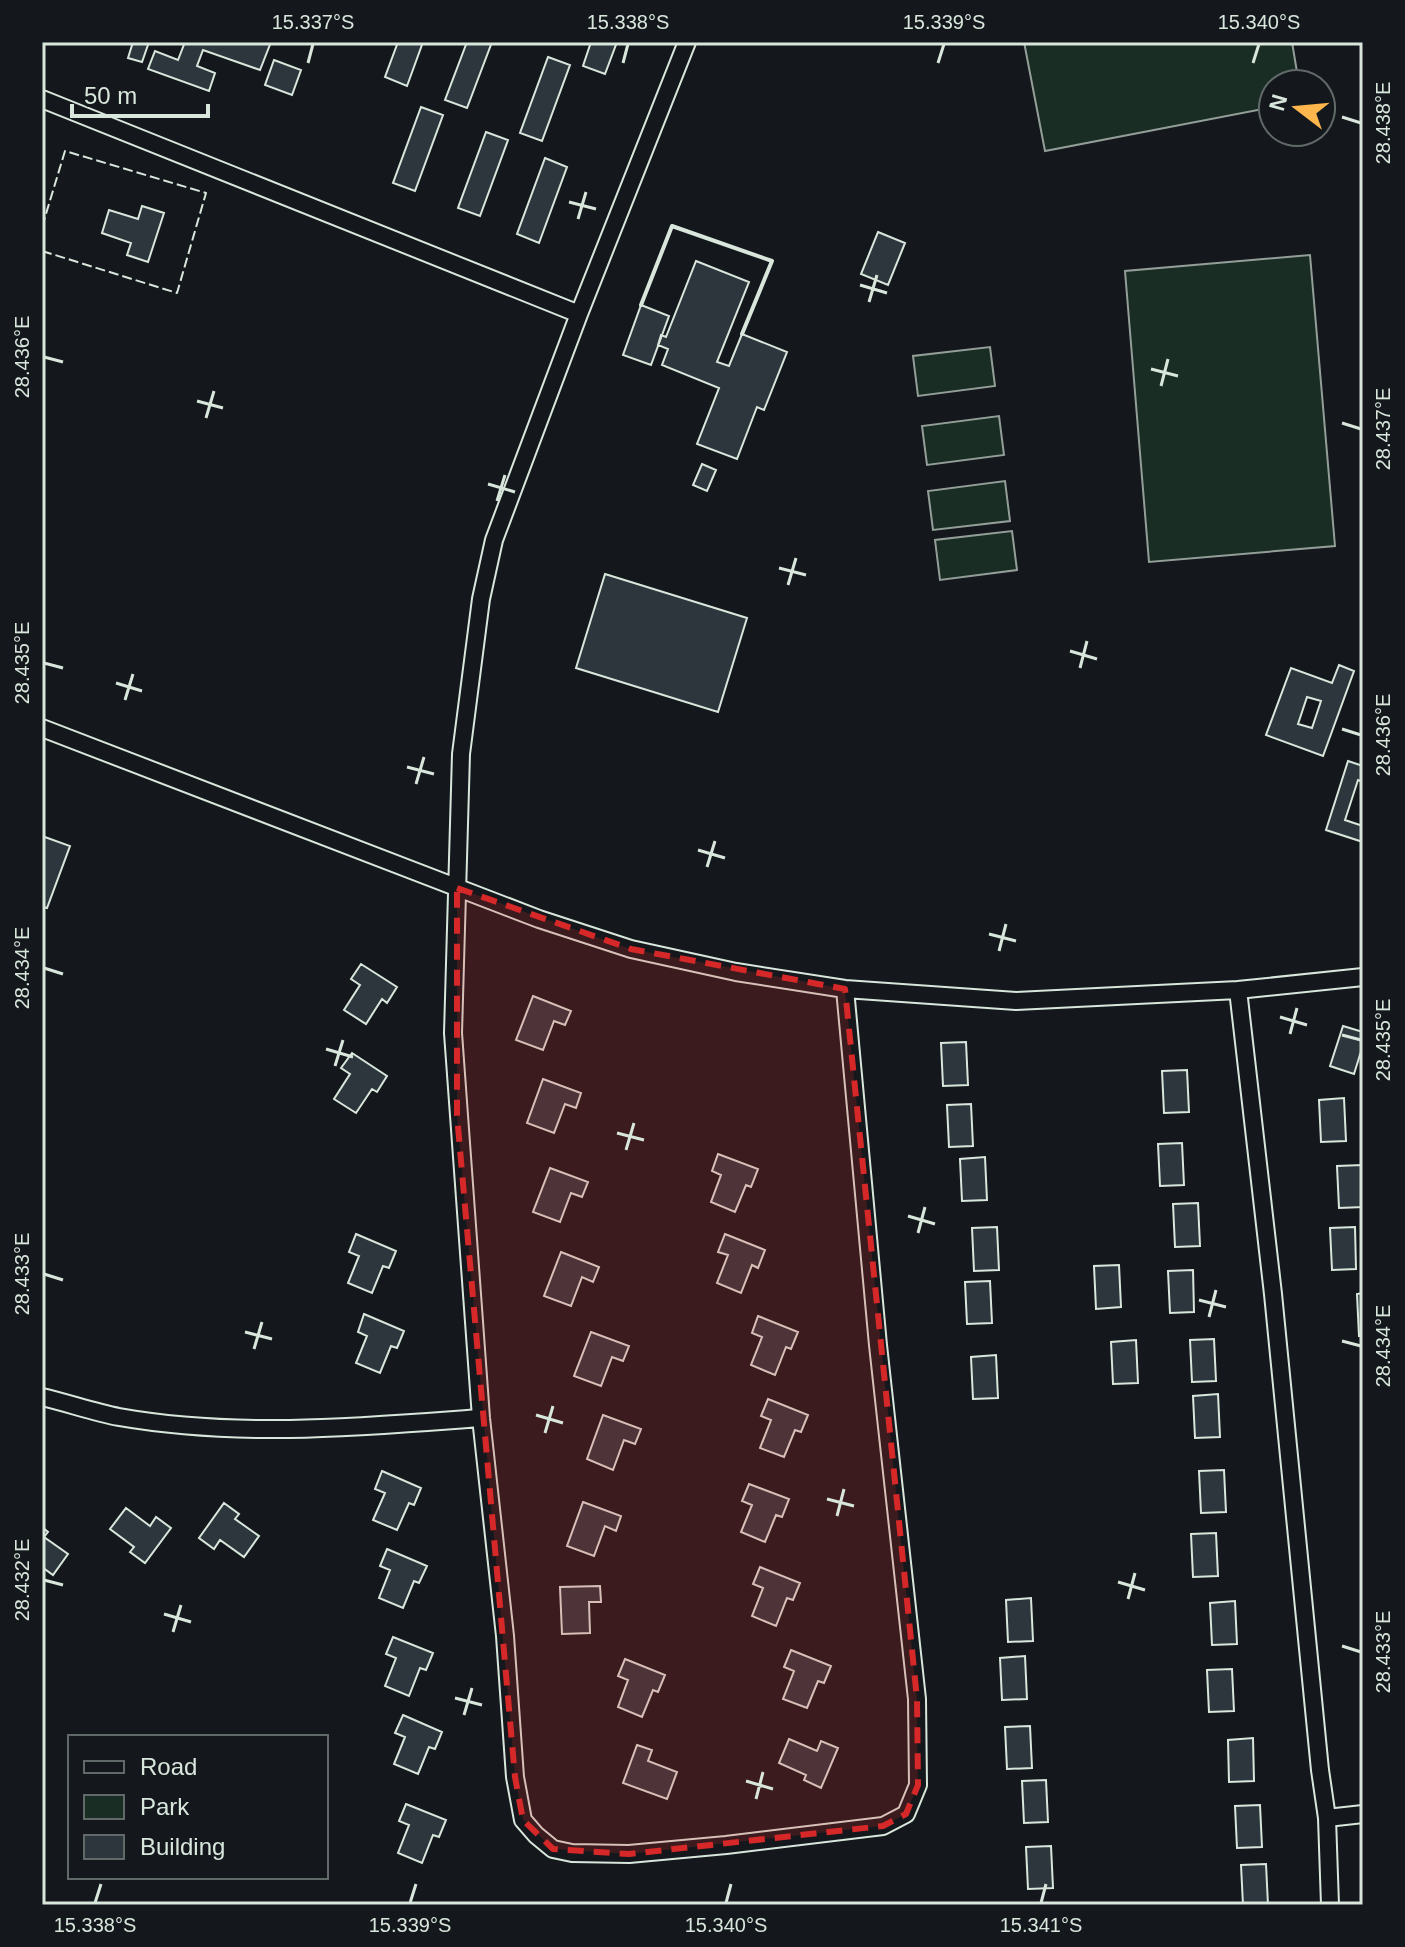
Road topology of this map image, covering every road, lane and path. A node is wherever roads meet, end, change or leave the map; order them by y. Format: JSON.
{"nodes":[{"id":1,"x":687,"y":42,"type":"edge"},
{"id":2,"x":42,"y":99,"type":"edge"},
{"id":3,"x":579,"y":314,"type":"junction"},
{"id":4,"x":42,"y":728,"type":"edge"},
{"id":5,"x":457,"y":888,"type":"junction"},
{"id":6,"x":1363,"y":977,"type":"edge"},
{"id":7,"x":845,"y":989,"type":"junction"},
{"id":8,"x":1238,"y":990,"type":"junction"},
{"id":9,"x":42,"y":1397,"type":"edge"},
{"id":10,"x":481,"y":1418,"type":"junction"},
{"id":11,"x":1363,"y":1814,"type":"edge"},
{"id":12,"x":1327,"y":1818,"type":"junction"},
{"id":13,"x":1330,"y":1905,"type":"edge"}],
"edges":[{"from":1,"to":3,"type":"street"},
{"from":2,"to":3,"type":"street"},
{"from":3,"to":5,"type":"street"},
{"from":4,"to":5,"type":"street"},
{"from":5,"to":7,"type":"street"},
{"from":5,"to":10,"type":"street"},
{"from":6,"to":8,"type":"street"},
{"from":7,"to":8,"type":"street"},
{"from":7,"to":10,"type":"street"},
{"from":8,"to":12,"type":"street"},
{"from":9,"to":10,"type":"street"},
{"from":11,"to":12,"type":"street"},
{"from":12,"to":13,"type":"street"}]}
